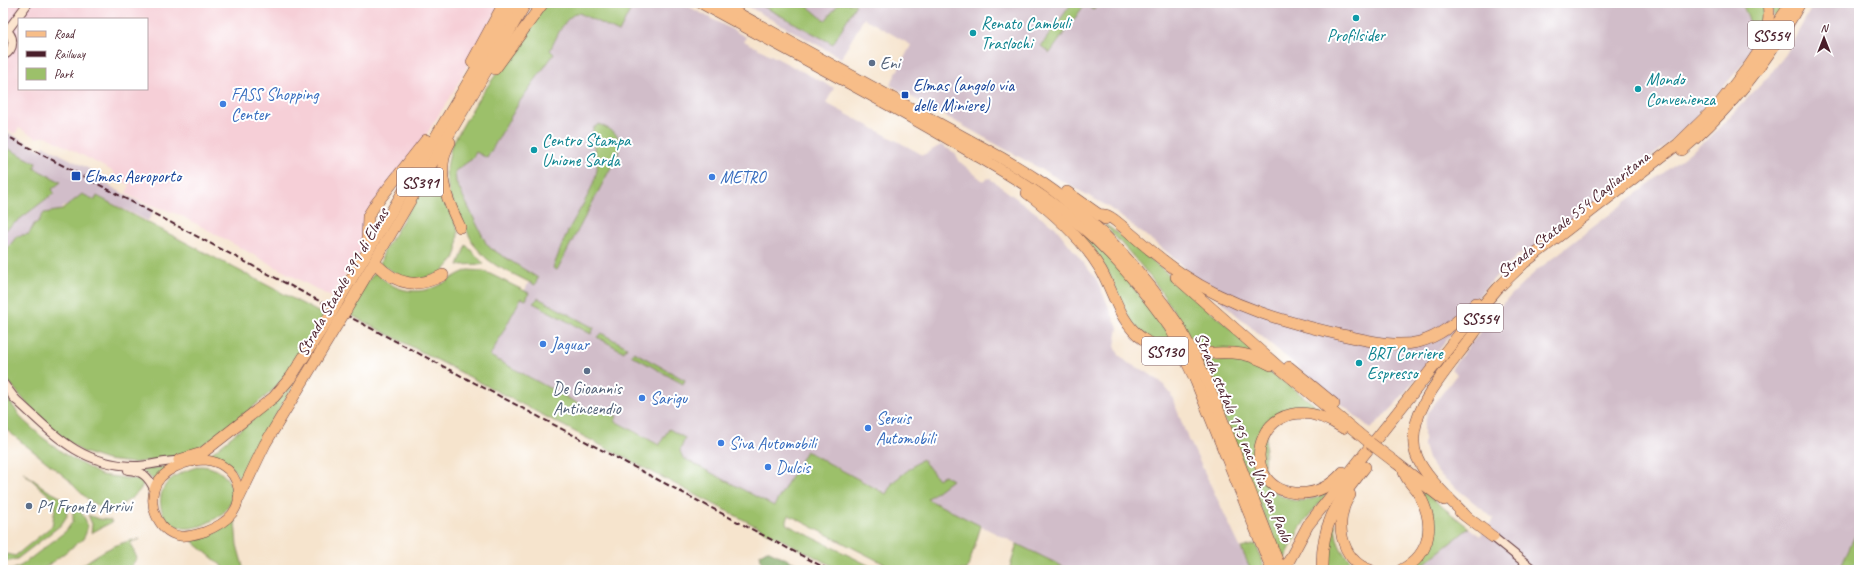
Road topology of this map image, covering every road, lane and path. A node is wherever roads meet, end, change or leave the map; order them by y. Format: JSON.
{"nodes":[{"id":1,"x":28,"y":3,"type":"edge"},
{"id":2,"x":504,"y":3,"type":"edge"},
{"id":3,"x":515,"y":3,"type":"edge"},
{"id":4,"x":526,"y":3,"type":"edge"},
{"id":5,"x":543,"y":3,"type":"edge"},
{"id":6,"x":701,"y":3,"type":"edge"},
{"id":7,"x":719,"y":3,"type":"edge"},
{"id":8,"x":728,"y":3,"type":"edge"},
{"id":9,"x":1768,"y":3,"type":"edge"},
{"id":10,"x":1791,"y":3,"type":"edge"},
{"id":11,"x":1800,"y":3,"type":"edge"},
{"id":12,"x":740,"y":15,"type":"junction"},
{"id":13,"x":5,"y":30,"type":"edge"},
{"id":14,"x":3,"y":56,"type":"edge"},
{"id":15,"x":1749,"y":66,"type":"junction"},
{"id":16,"x":472,"y":85,"type":"junction"},
{"id":17,"x":451,"y":120,"type":"junction"},
{"id":18,"x":999,"y":162,"type":"junction"},
{"id":19,"x":1099,"y":215,"type":"junction"},
{"id":20,"x":460,"y":227,"type":"dead end"},
{"id":21,"x":367,"y":241,"type":"dead end"},
{"id":22,"x":1524,"y":263,"type":"junction"},
{"id":23,"x":377,"y":265,"type":"dead end"},
{"id":24,"x":443,"y":275,"type":"dead end"},
{"id":25,"x":1486,"y":311,"type":"junction"},
{"id":26,"x":333,"y":321,"type":"junction"},
{"id":27,"x":1264,"y":354,"type":"junction"},
{"id":28,"x":1282,"y":370,"type":"junction"},
{"id":29,"x":1200,"y":377,"type":"junction"},
{"id":30,"x":3,"y":383,"type":"edge"},
{"id":31,"x":13,"y":397,"type":"junction"},
{"id":32,"x":1339,"y":417,"type":"junction"},
{"id":33,"x":1352,"y":431,"type":"junction"},
{"id":34,"x":1372,"y":457,"type":"junction"},
{"id":35,"x":186,"y":461,"type":"junction"},
{"id":36,"x":1358,"y":463,"type":"junction"},
{"id":37,"x":1404,"y":469,"type":"junction"},
{"id":38,"x":154,"y":489,"type":"junction"},
{"id":39,"x":1339,"y":493,"type":"junction"},
{"id":40,"x":239,"y":498,"type":"junction"},
{"id":41,"x":1465,"y":515,"type":"junction"},
{"id":42,"x":1492,"y":537,"type":"joint"},
{"id":43,"x":1275,"y":569,"type":"edge"},
{"id":44,"x":1284,"y":570,"type":"edge"},
{"id":45,"x":1322,"y":570,"type":"edge"},
{"id":46,"x":1370,"y":570,"type":"edge"},
{"id":47,"x":1401,"y":570,"type":"edge"},
{"id":48,"x":1534,"y":570,"type":"edge"}],
"edges":[{"from":1,"to":13,"type":"main road"},
{"from":2,"to":16,"type":"highway"},
{"from":3,"to":16,"type":"highway","name":"Strada Statale 391 di Elmas","number":"SS391"},
{"from":4,"to":16,"type":"highway","name":"Strada Statale 391 di Elmas","number":"SS391"},
{"from":5,"to":16,"type":"highway"},
{"from":6,"to":18,"type":"highway","number":"SS130"},
{"from":7,"to":12,"type":"highway","number":"SS130"},
{"from":8,"to":12,"type":"highway"},
{"from":9,"to":15,"type":"highway"},
{"from":10,"to":15,"type":"highway","name":"Strada Statale 554 Cagliaritana","number":"SS554"},
{"from":11,"to":25,"type":"highway","name":"Strada Statale 554 Cagliaritana","number":"SS554"},
{"from":12,"to":18,"type":"highway","number":"SS130"},
{"from":13,"to":14,"type":"main road"},
{"from":15,"to":22,"type":"highway","name":"Strada Statale 554 Cagliaritana","number":"SS554"},
{"from":16,"to":17,"type":"highway","name":"Strada Statale 391 di Elmas","number":"SS391"},
{"from":17,"to":20,"type":"highway"},
{"from":17,"to":21,"type":"highway"},
{"from":17,"to":26,"type":"highway","name":"Strada Statale 391 di Elmas","number":"SS391","bridge":true},
{"from":18,"to":19,"type":"highway","number":"SS130"},
{"from":18,"to":28,"type":"highway","number":"SS130"},
{"from":18,"to":29,"type":"highway","name":"Strada statale 195 racc Via San Paolo","bridge":true},
{"from":19,"to":22,"type":"highway"},
{"from":19,"to":27,"type":"highway","number":"SS130"},
{"from":22,"to":36,"type":"highway","name":"Strada Statale 554 Cagliaritana","number":"SS554"},
{"from":23,"to":24,"type":"highway"},
{"from":25,"to":34,"type":"highway","name":"Strada Statale 554 Cagliaritana","number":"SS554"},
{"from":25,"to":41,"type":"highway"},
{"from":26,"to":35,"type":"highway","name":"Strada Statale 391 di Elmas","number":"SS391"},
{"from":26,"to":40,"type":"highway","name":"Strada Statale 391 di Elmas","number":"SS391"},
{"from":27,"to":28,"type":"highway","number":"SS130"},
{"from":27,"to":32,"type":"highway"},
{"from":28,"to":32,"type":"highway","number":"SS130"},
{"from":29,"to":43,"type":"highway","name":"Strada statale 195 racc Via San Paolo"},
{"from":29,"to":43,"type":"highway","name":"Strada statale 195 racc Via San Paolo"},
{"from":30,"to":31,"type":"main road"},
{"from":31,"to":35,"type":"main road"},
{"from":31,"to":38,"type":"main road"},
{"from":32,"to":33,"type":"highway","number":"SS130"},
{"from":33,"to":36,"type":"highway"},
{"from":33,"to":37,"type":"highway","bridge":true},
{"from":34,"to":39,"type":"highway","name":"Strada Statale 554 Cagliaritana","number":"SS554"},
{"from":34,"to":46,"type":"highway"},
{"from":35,"to":38,"type":"main road"},
{"from":35,"to":40,"type":"main road"},
{"from":36,"to":39,"type":"highway","name":"Strada Statale 554 Cagliaritana","number":"SS554"},
{"from":37,"to":41,"type":"highway"},
{"from":37,"to":47,"type":"highway"},
{"from":38,"to":40,"type":"main road"},
{"from":39,"to":44,"type":"highway"},
{"from":39,"to":45,"type":"highway"},
{"from":41,"to":42,"type":"highway"},
{"from":42,"to":48,"type":"main road"}]}
